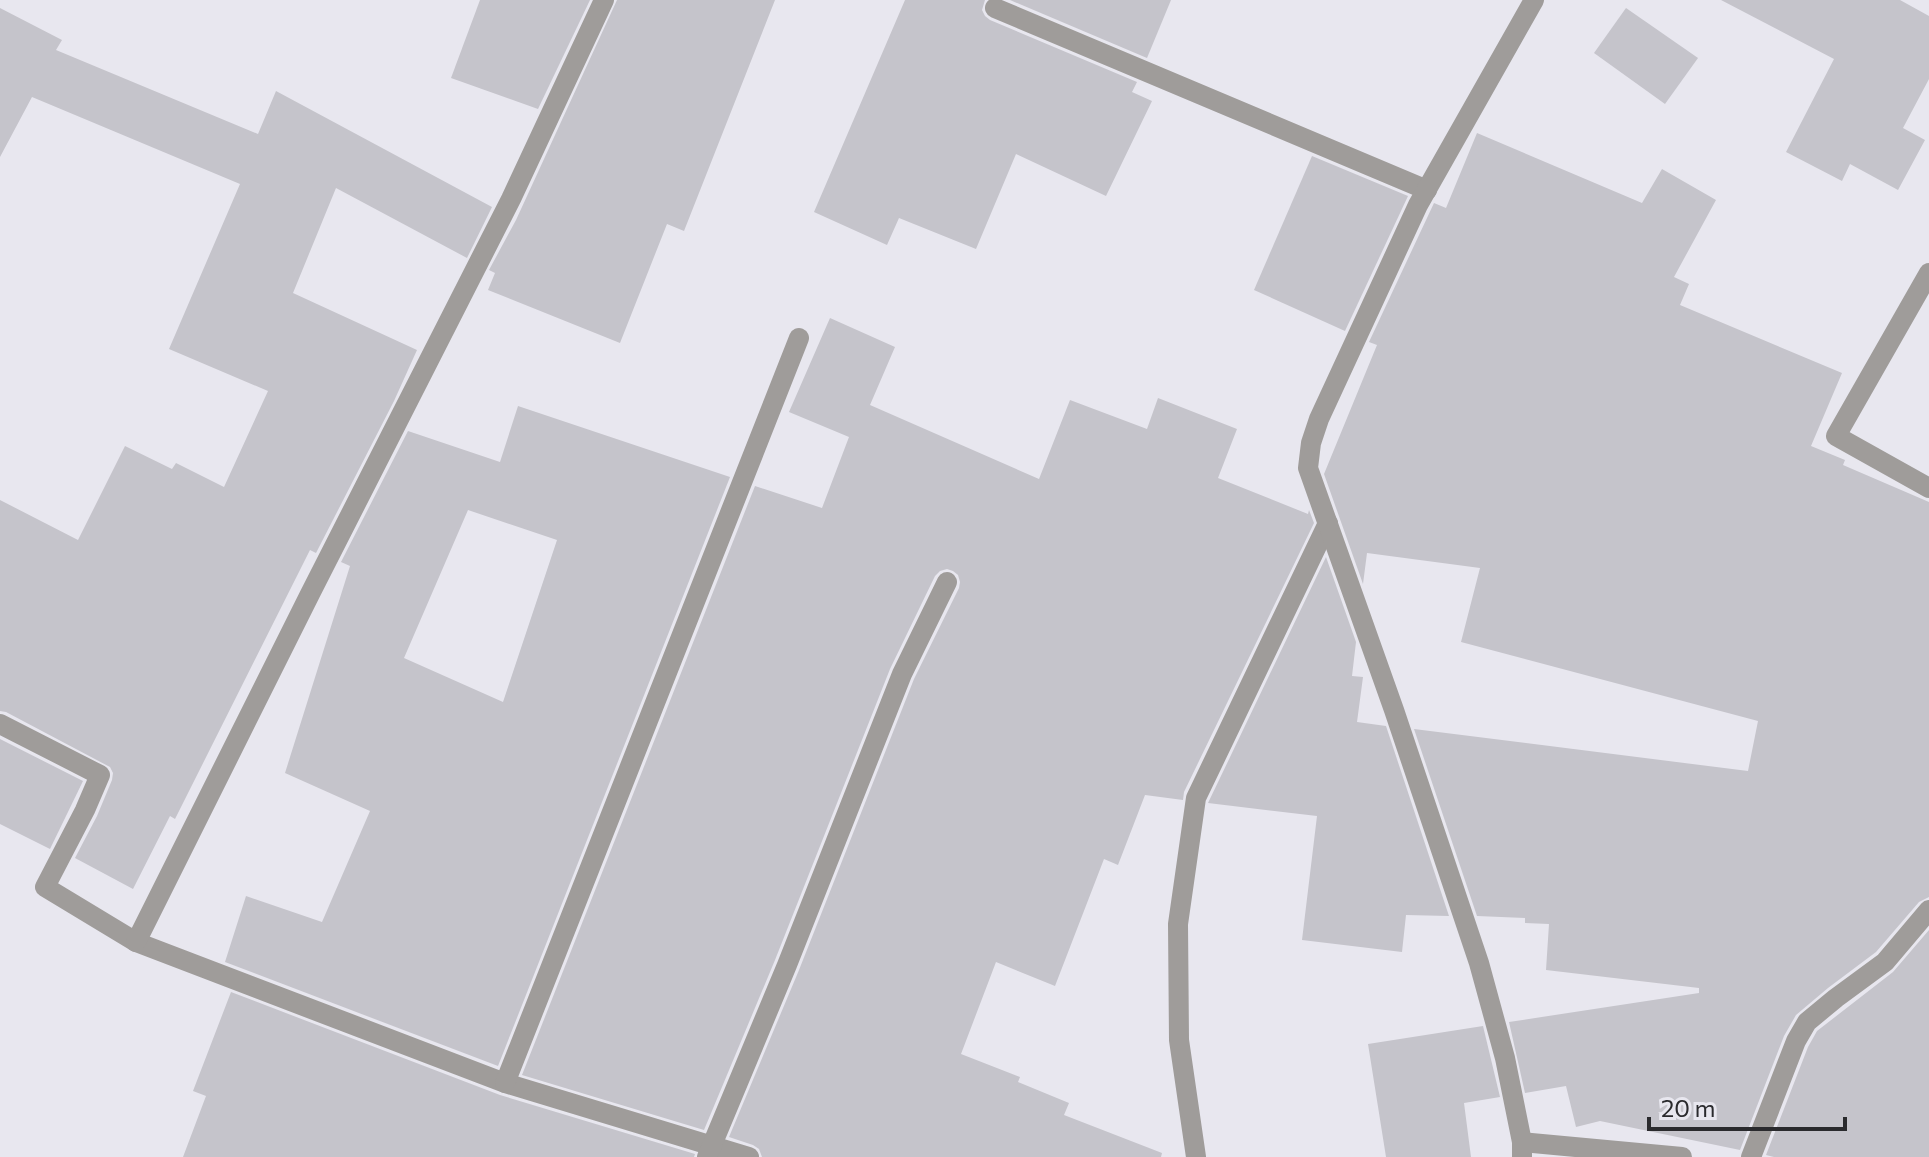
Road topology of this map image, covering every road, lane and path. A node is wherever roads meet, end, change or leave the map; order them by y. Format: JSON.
{"nodes":[{"id":1,"x":604,"y":0,"type":"edge"},
{"id":2,"x":1534,"y":0,"type":"edge"},
{"id":3,"x":992,"y":3,"type":"edge"},
{"id":4,"x":1427,"y":190,"type":"junction"},
{"id":5,"x":1929,"y":273,"type":"edge"},
{"id":6,"x":799,"y":338,"type":"dead end"},
{"id":7,"x":1929,"y":488,"type":"edge"},
{"id":8,"x":1328,"y":523,"type":"junction"},
{"id":9,"x":947,"y":582,"type":"dead end"},
{"id":10,"x":0,"y":724,"type":"edge"},
{"id":11,"x":1929,"y":910,"type":"edge"},
{"id":12,"x":136,"y":942,"type":"junction"},
{"id":13,"x":505,"y":1083,"type":"junction"},
{"id":14,"x":1522,"y":1150,"type":"edge"},
{"id":15,"x":709,"y":1152,"type":"edge"},
{"id":16,"x":749,"y":1157,"type":"edge"},
{"id":17,"x":1196,"y":1157,"type":"edge"},
{"id":18,"x":1682,"y":1157,"type":"edge"},
{"id":19,"x":1751,"y":1157,"type":"edge"}],
"edges":[{"from":1,"to":12,"type":"street"},
{"from":2,"to":4,"type":"street"},
{"from":3,"to":4,"type":"street"},
{"from":4,"to":8,"type":"street"},
{"from":5,"to":7,"type":"street"},
{"from":6,"to":13,"type":"street"},
{"from":8,"to":14,"type":"street"},
{"from":8,"to":17,"type":"street"},
{"from":9,"to":15,"type":"street"},
{"from":10,"to":12,"type":"street"},
{"from":11,"to":19,"type":"street"},
{"from":12,"to":13,"type":"street"},
{"from":13,"to":15,"type":"street"},
{"from":14,"to":18,"type":"street"},
{"from":15,"to":16,"type":"street"}]}
